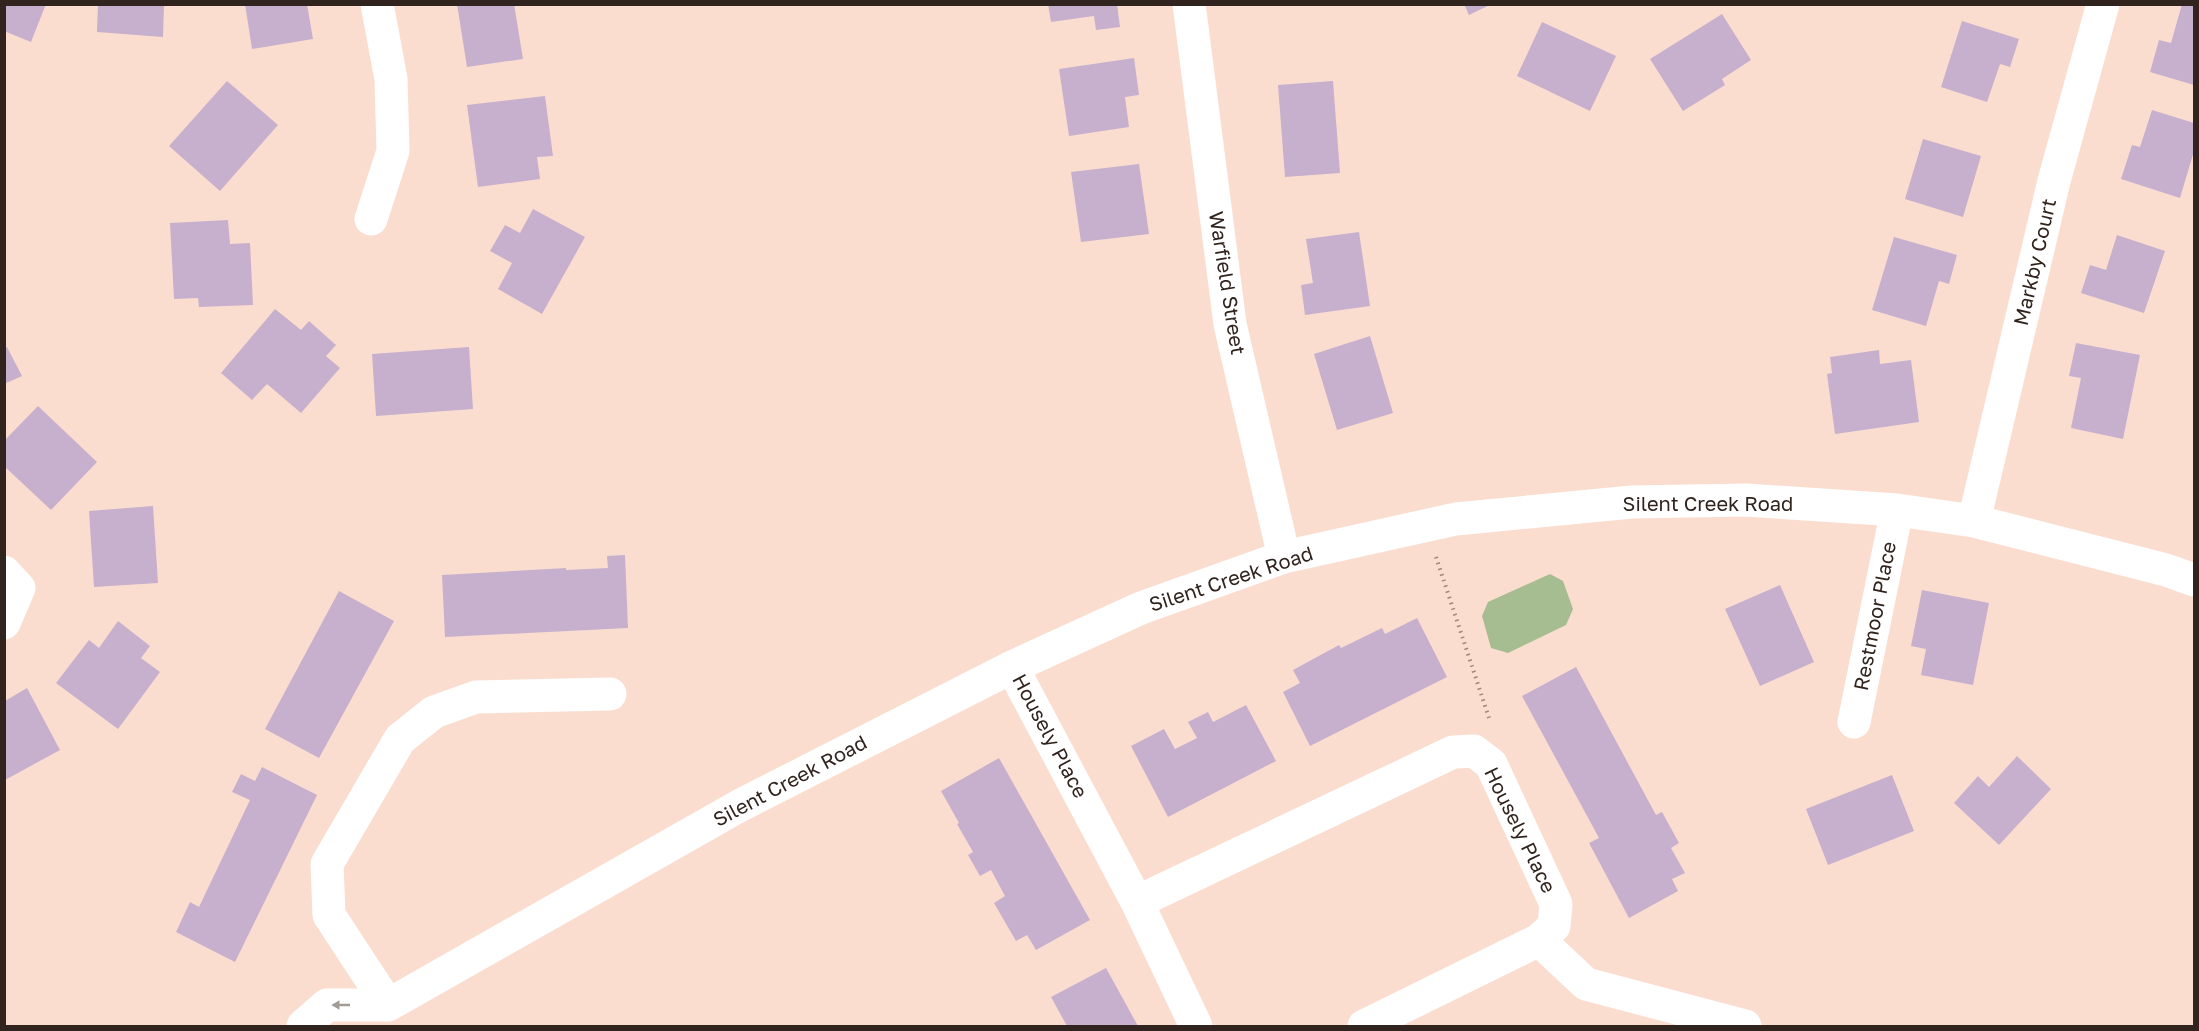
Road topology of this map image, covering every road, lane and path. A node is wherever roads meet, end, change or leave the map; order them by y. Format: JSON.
{"nodes":[{"id":1,"x":377,"y":4,"type":"edge"},
{"id":2,"x":1189,"y":4,"type":"edge"},
{"id":3,"x":2103,"y":4,"type":"edge"},
{"id":4,"x":371,"y":219,"type":"dead end"},
{"id":5,"x":1897,"y":510,"type":"junction"},
{"id":6,"x":1974,"y":521,"type":"junction"},
{"id":7,"x":1425,"y":526,"type":"junction"},
{"id":8,"x":1284,"y":557,"type":"junction"},
{"id":9,"x":4,"y":572,"type":"edge"},
{"id":10,"x":2194,"y":580,"type":"edge"},
{"id":11,"x":4,"y":622,"type":"edge"},
{"id":12,"x":1012,"y":667,"type":"junction"},
{"id":13,"x":610,"y":694,"type":"dead end"},
{"id":14,"x":1854,"y":722,"type":"dead end"},
{"id":15,"x":1492,"y":728,"type":"dead end"},
{"id":16,"x":1137,"y":902,"type":"junction"},
{"id":17,"x":1539,"y":940,"type":"junction"},
{"id":18,"x":382,"y":1016,"type":"edge"},
{"id":19,"x":303,"y":1026,"type":"edge"},
{"id":20,"x":1196,"y":1026,"type":"edge"},
{"id":21,"x":1364,"y":1026,"type":"edge"},
{"id":22,"x":1745,"y":1026,"type":"edge"}],
"edges":[{"from":1,"to":4,"type":"street"},
{"from":2,"to":8,"type":"street","name":"Warfield Street"},
{"from":3,"to":6,"type":"street","name":"Markby Court"},
{"from":5,"to":6,"type":"street","name":"Silent Creek Road"},
{"from":5,"to":7,"type":"street","name":"Silent Creek Road"},
{"from":5,"to":14,"type":"street","name":"Restmoor Place"},
{"from":6,"to":10,"type":"street","name":"Silent Creek Road"},
{"from":7,"to":8,"type":"street","name":"Silent Creek Road"},
{"from":7,"to":15,"type":"path"},
{"from":8,"to":12,"type":"street","name":"Silent Creek Road"},
{"from":9,"to":11,"type":"street"},
{"from":12,"to":16,"type":"street","name":"Housely Place"},
{"from":12,"to":18,"type":"street","name":"Silent Creek Road"},
{"from":13,"to":18,"type":"street"},
{"from":16,"to":17,"type":"street","name":"Housely Place"},
{"from":16,"to":20,"type":"street","name":"Housely Place"},
{"from":17,"to":21,"type":"street","name":"Housely Place"},
{"from":17,"to":22,"type":"street"},
{"from":18,"to":19,"type":"street","name":"Silent Creek Road","one_way":true}]}
